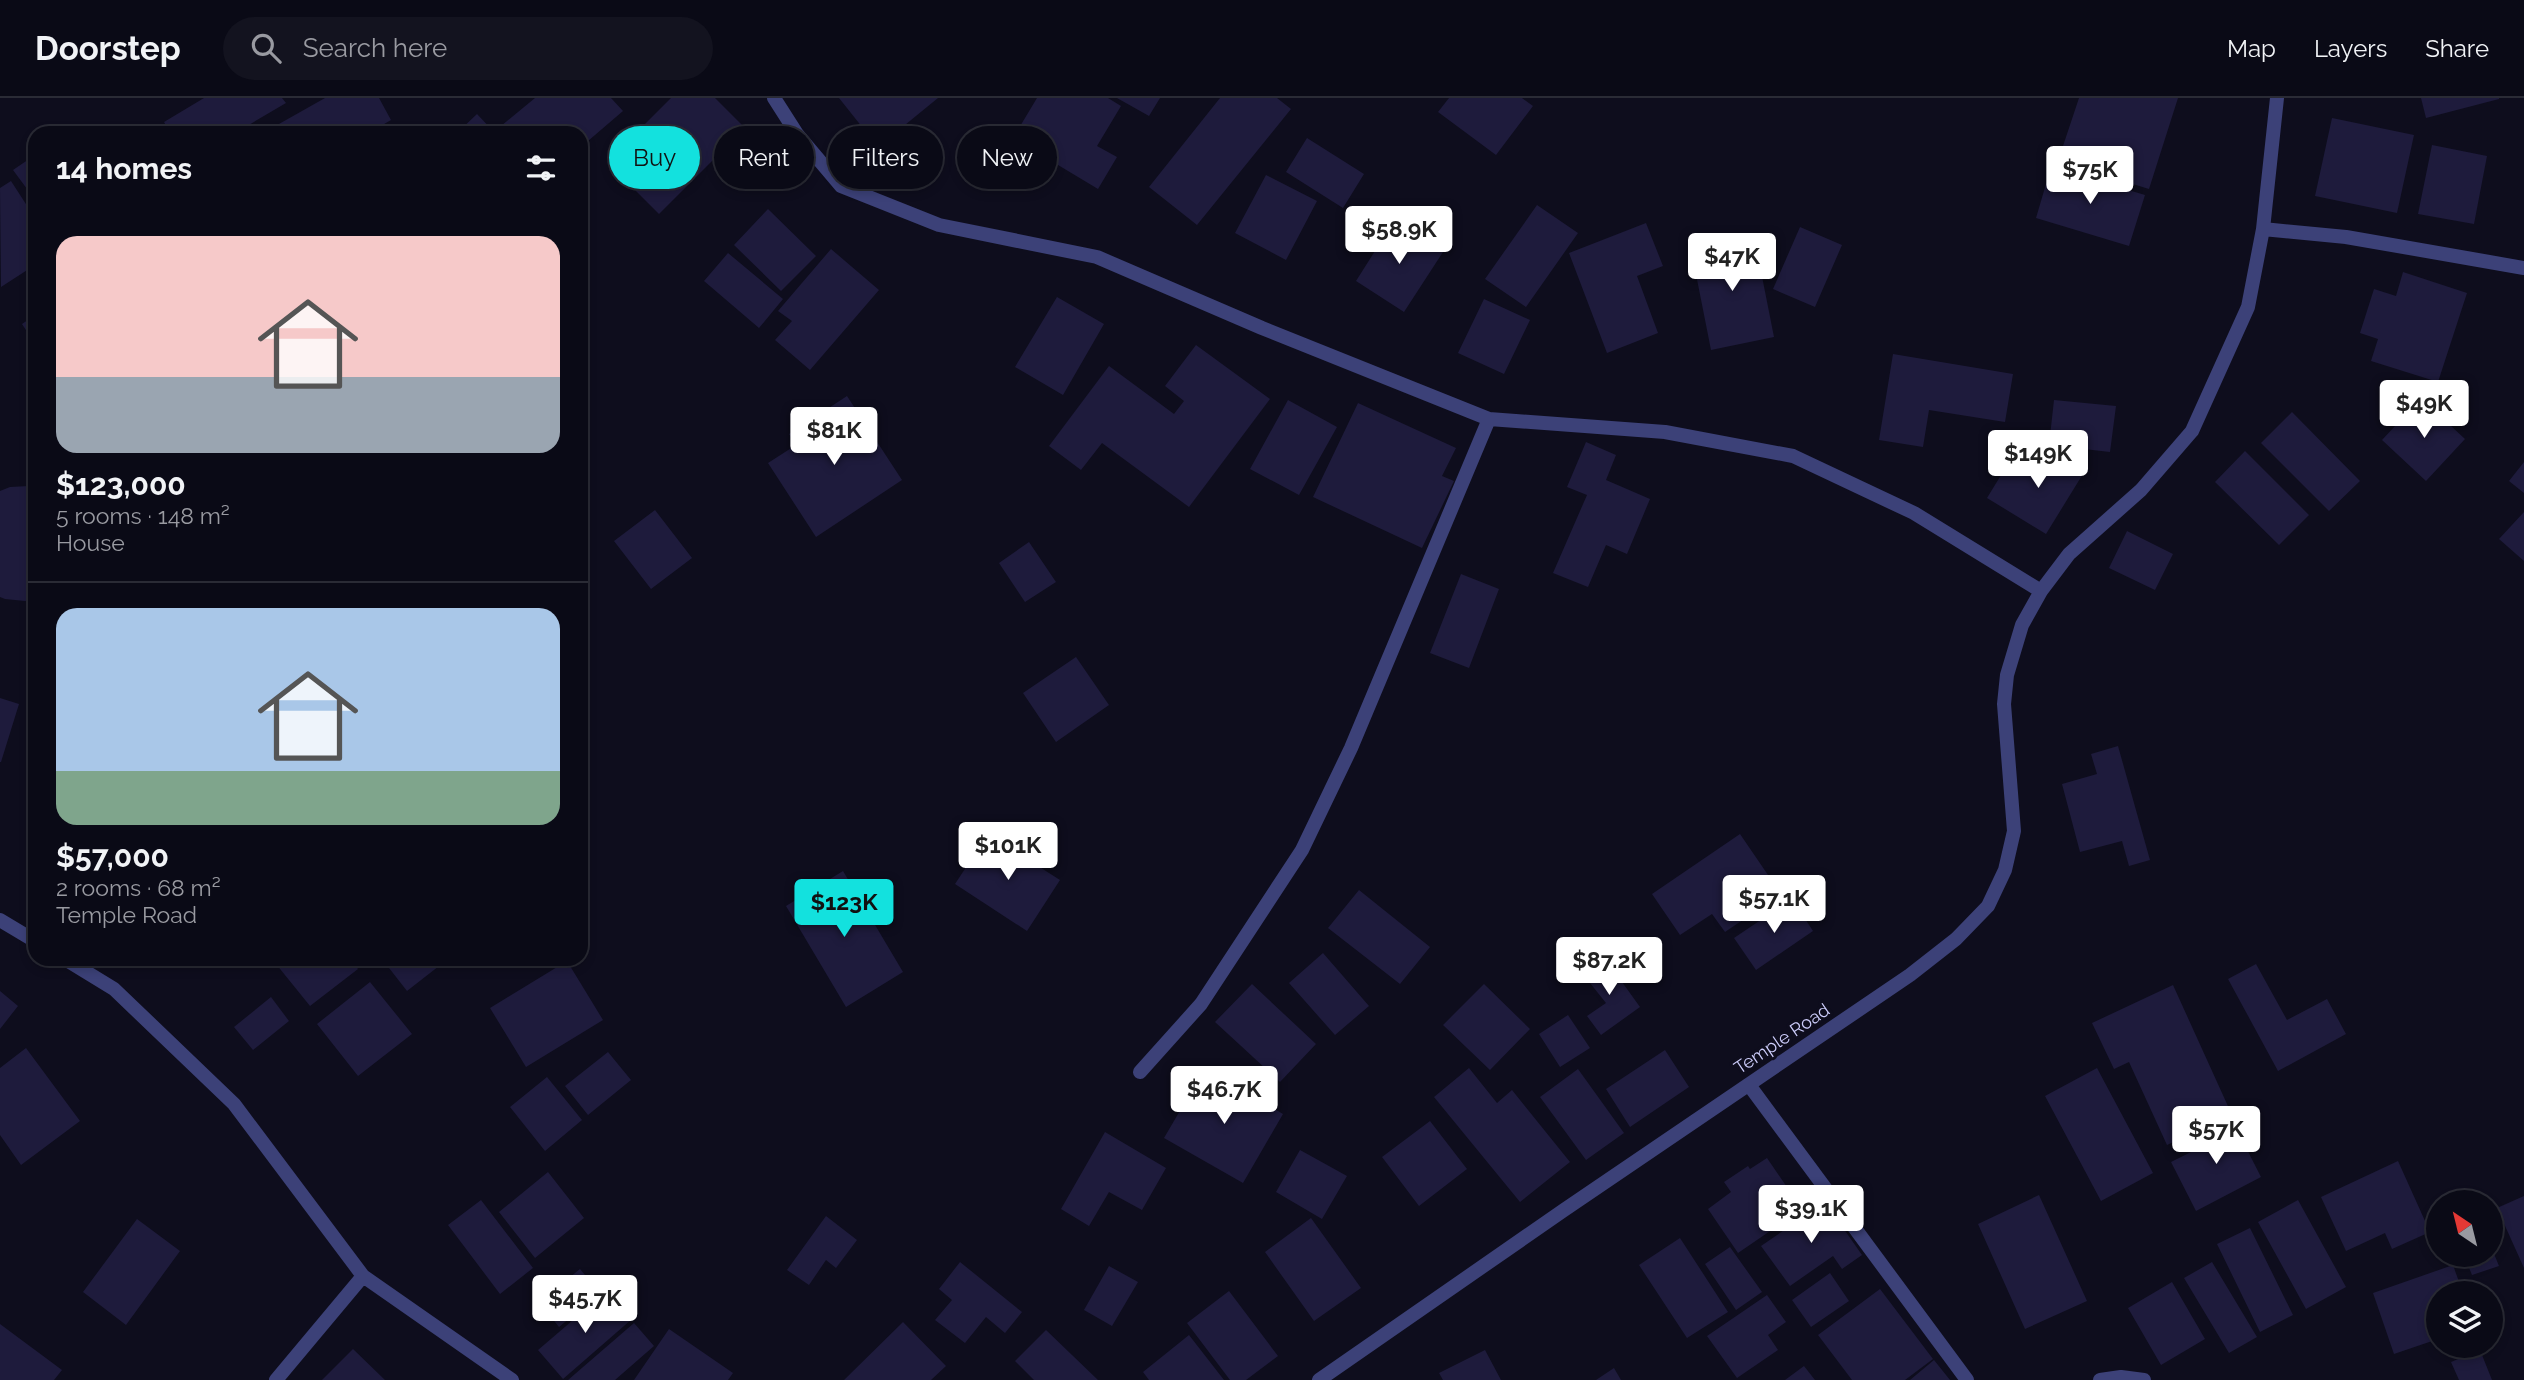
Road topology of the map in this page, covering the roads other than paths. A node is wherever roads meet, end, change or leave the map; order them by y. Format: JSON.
{"nodes":[{"id":1,"x":774,"y":98,"type":"edge"},
{"id":2,"x":2277,"y":98,"type":"edge"},
{"id":3,"x":2263,"y":229,"type":"junction"},
{"id":4,"x":2524,"y":268,"type":"edge"},
{"id":5,"x":1489,"y":419,"type":"junction"},
{"id":6,"x":2041,"y":591,"type":"junction"},
{"id":7,"x":0,"y":920,"type":"edge"},
{"id":8,"x":28,"y":937,"type":"edge"},
{"id":9,"x":76,"y":966,"type":"edge"},
{"id":10,"x":1140,"y":1072,"type":"dead end"},
{"id":11,"x":1749,"y":1085,"type":"junction"},
{"id":12,"x":363,"y":1276,"type":"junction"},
{"id":13,"x":276,"y":1380,"type":"edge"},
{"id":14,"x":512,"y":1380,"type":"edge"},
{"id":15,"x":1320,"y":1380,"type":"edge"},
{"id":16,"x":1967,"y":1380,"type":"edge"},
{"id":17,"x":2100,"y":1380,"type":"edge"},
{"id":18,"x":2144,"y":1380,"type":"edge"}],
"edges":[{"from":1,"to":5,"type":"street"},
{"from":2,"to":3,"type":"street","name":"Temple Road"},
{"from":3,"to":4,"type":"street"},
{"from":3,"to":6,"type":"street","name":"Temple Road"},
{"from":5,"to":6,"type":"street"},
{"from":5,"to":10,"type":"street"},
{"from":6,"to":11,"type":"street","name":"Temple Road"},
{"from":7,"to":8,"type":"street"},
{"from":9,"to":12,"type":"street"},
{"from":11,"to":15,"type":"street","name":"Temple Road"},
{"from":11,"to":16,"type":"street"},
{"from":12,"to":13,"type":"street"},
{"from":12,"to":14,"type":"street"},
{"from":17,"to":18,"type":"street"}]}
